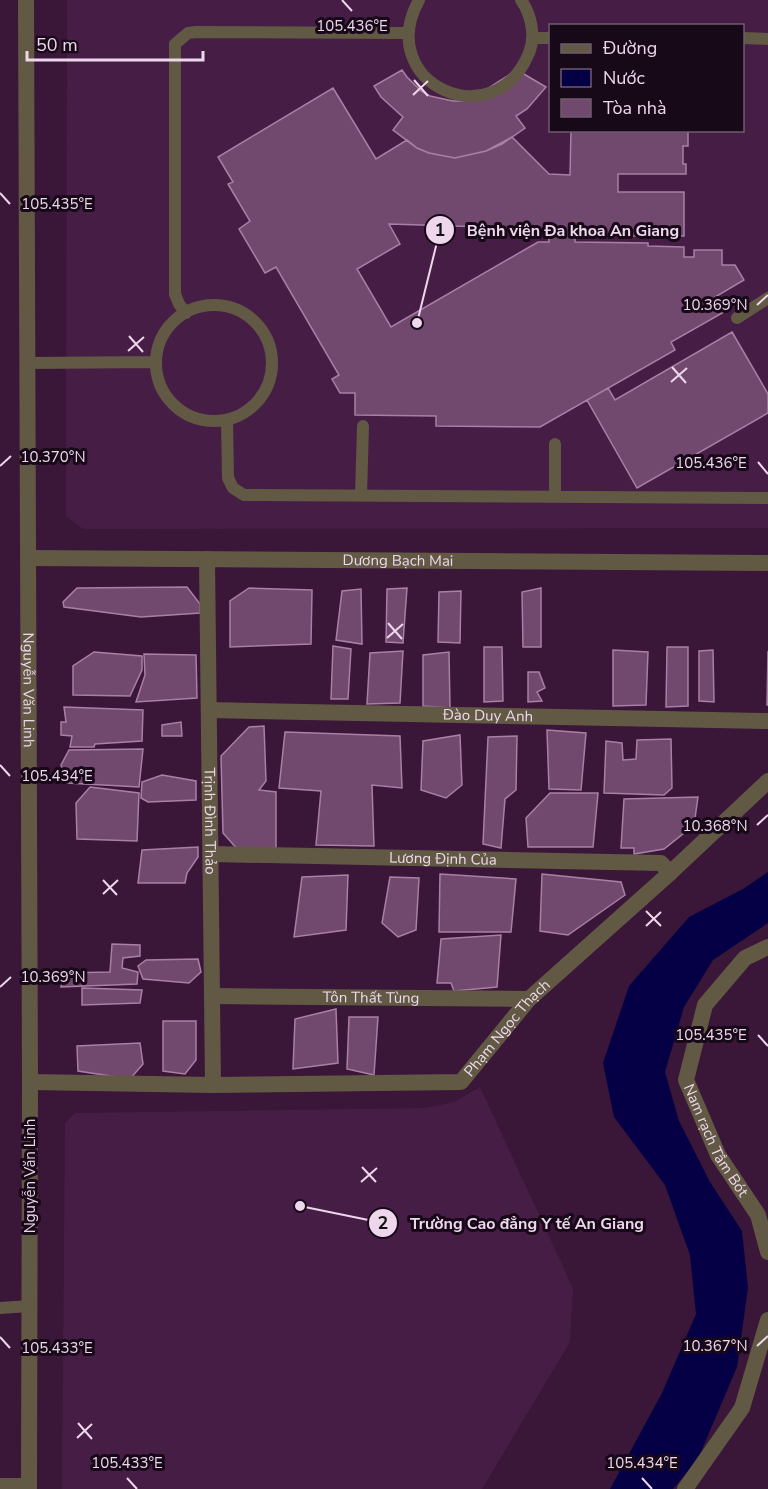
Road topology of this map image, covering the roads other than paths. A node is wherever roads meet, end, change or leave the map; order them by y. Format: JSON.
{"nodes":[{"id":1,"x":26,"y":0,"type":"edge"},
{"id":2,"x":419,"y":0,"type":"edge"},
{"id":3,"x":521,"y":0,"type":"edge"},
{"id":4,"x":407,"y":33,"type":"junction"},
{"id":5,"x":532,"y":38,"type":"junction"},
{"id":6,"x":549,"y":38,"type":"edge"},
{"id":7,"x":744,"y":39,"type":"edge"},
{"id":8,"x":768,"y":39,"type":"edge"},
{"id":9,"x":768,"y":298,"type":"edge"},
{"id":10,"x":186,"y":313,"type":"junction"},
{"id":11,"x":737,"y":318,"type":"dead end"},
{"id":12,"x":156,"y":362,"type":"junction"},
{"id":13,"x":28,"y":363,"type":"junction"},
{"id":14,"x":227,"y":420,"type":"junction"},
{"id":15,"x":363,"y":426,"type":"dead end"},
{"id":16,"x":555,"y":444,"type":"dead end"},
{"id":17,"x":362,"y":496,"type":"junction"},
{"id":18,"x":555,"y":497,"type":"junction"},
{"id":19,"x":768,"y":498,"type":"edge"},
{"id":20,"x":29,"y":558,"type":"junction"},
{"id":21,"x":207,"y":559,"type":"junction"},
{"id":22,"x":768,"y":562,"type":"edge"},
{"id":23,"x":209,"y":710,"type":"junction"},
{"id":24,"x":768,"y":721,"type":"edge"},
{"id":25,"x":768,"y":781,"type":"edge"},
{"id":26,"x":211,"y":854,"type":"junction"},
{"id":27,"x":670,"y":873,"type":"junction"},
{"id":28,"x":768,"y":947,"type":"edge"},
{"id":29,"x":212,"y":996,"type":"junction"},
{"id":30,"x":529,"y":999,"type":"junction"},
{"id":31,"x":30,"y":1082,"type":"junction"},
{"id":32,"x":213,"y":1085,"type":"junction"},
{"id":33,"x":768,"y":1252,"type":"edge"},
{"id":34,"x":30,"y":1306,"type":"junction"},
{"id":35,"x":0,"y":1308,"type":"edge"},
{"id":36,"x":768,"y":1320,"type":"edge"},
{"id":37,"x":0,"y":1484,"type":"edge"},
{"id":38,"x":29,"y":1486,"type":"edge"},
{"id":39,"x":684,"y":1489,"type":"edge"}],
"edges":[{"from":1,"to":13,"type":"street","name":"Nguyễn Văn Linh"},
{"from":2,"to":4,"type":"lane"},
{"from":3,"to":5,"type":"lane"},
{"from":4,"to":5,"type":"lane"},
{"from":4,"to":10,"type":"lane"},
{"from":5,"to":6,"type":"lane"},
{"from":7,"to":8,"type":"lane"},
{"from":9,"to":11,"type":"lane"},
{"from":10,"to":12,"type":"lane"},
{"from":10,"to":14,"type":"lane"},
{"from":12,"to":13,"type":"lane"},
{"from":12,"to":14,"type":"lane"},
{"from":13,"to":20,"type":"street","name":"Nguyễn Văn Linh"},
{"from":14,"to":17,"type":"lane"},
{"from":15,"to":17,"type":"lane"},
{"from":16,"to":18,"type":"lane"},
{"from":17,"to":18,"type":"lane"},
{"from":18,"to":19,"type":"lane"},
{"from":20,"to":21,"type":"street","name":"Dương Bạch Mai"},
{"from":20,"to":31,"type":"street","name":"Nguyễn Văn Linh"},
{"from":21,"to":22,"type":"street","name":"Dương Bạch Mai"},
{"from":21,"to":23,"type":"street","name":"Trịnh Đình Thảo"},
{"from":23,"to":24,"type":"street","name":"Đào Duy Anh"},
{"from":23,"to":26,"type":"street","name":"Trịnh Đình Thảo"},
{"from":25,"to":27,"type":"street","name":"Phạm Ngọc Thạch"},
{"from":26,"to":27,"type":"street","name":"Lương Định Của"},
{"from":26,"to":29,"type":"street","name":"Trịnh Đình Thảo"},
{"from":27,"to":30,"type":"street","name":"Phạm Ngọc Thạch"},
{"from":28,"to":33,"type":"street","name":"Nam rạch Tầm Bót"},
{"from":29,"to":30,"type":"street","name":"Tôn Thất Tùng"},
{"from":29,"to":32,"type":"street","name":"Trịnh Đình Thảo"},
{"from":30,"to":32,"type":"street","name":"Phạm Ngọc Thạch"},
{"from":31,"to":32,"type":"street","name":"Phạm Ngọc Thạch"},
{"from":31,"to":34,"type":"street","name":"Nguyễn Văn Linh"},
{"from":34,"to":35,"type":"lane"},
{"from":34,"to":38,"type":"street","name":"Nguyễn Văn Linh"},
{"from":36,"to":39,"type":"street"},
{"from":37,"to":38,"type":"lane"}]}
